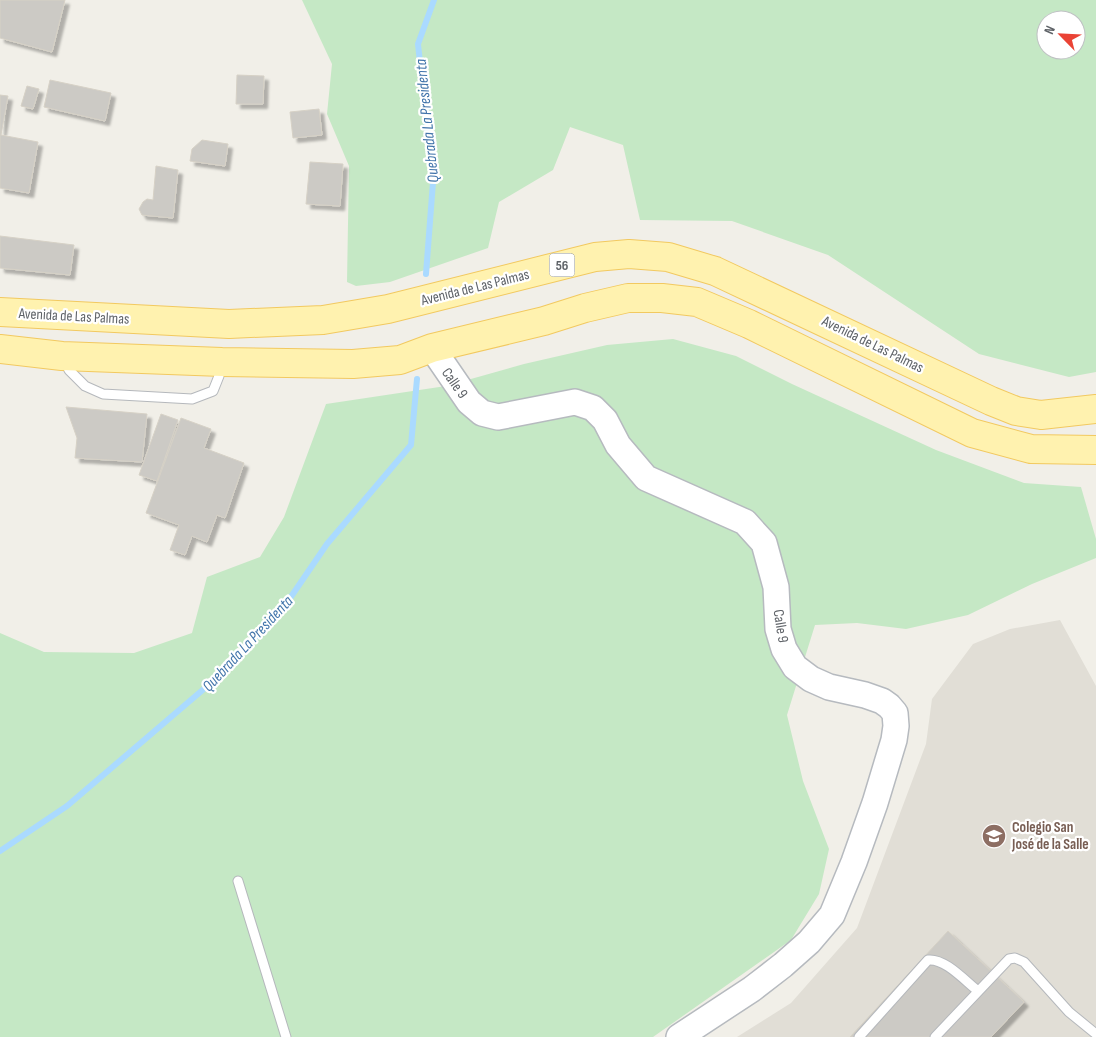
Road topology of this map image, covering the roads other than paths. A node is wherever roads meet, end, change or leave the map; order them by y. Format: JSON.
{"nodes":[{"id":1,"x":0,"y":312,"type":"edge"},
{"id":2,"x":432,"y":348,"type":"junction"},
{"id":3,"x":0,"y":349,"type":"edge"},
{"id":4,"x":62,"y":356,"type":"junction"},
{"id":5,"x":222,"y":362,"type":"junction"},
{"id":6,"x":1096,"y":409,"type":"edge"},
{"id":7,"x":1096,"y":450,"type":"edge"},
{"id":8,"x":238,"y":880,"type":"dead end"},
{"id":9,"x":978,"y":992,"type":"junction"},
{"id":10,"x":1096,"y":1034,"type":"edge"},
{"id":11,"x":286,"y":1037,"type":"edge"},
{"id":12,"x":679,"y":1037,"type":"edge"},
{"id":13,"x":859,"y":1037,"type":"edge"},
{"id":14,"x":935,"y":1037,"type":"edge"}],
"edges":[{"from":1,"to":6,"type":"main road","name":"Avenida de Las Palmas","number":"56"},
{"from":2,"to":5,"type":"main road"},
{"from":2,"to":7,"type":"main road"},
{"from":2,"to":12,"type":"street","name":"Calle 9"},
{"from":3,"to":4,"type":"main road"},
{"from":4,"to":5,"type":"main road"},
{"from":4,"to":5,"type":"lane"},
{"from":8,"to":11,"type":"lane"},
{"from":9,"to":10,"type":"lane"},
{"from":9,"to":13,"type":"lane"},
{"from":9,"to":14,"type":"lane"}]}
